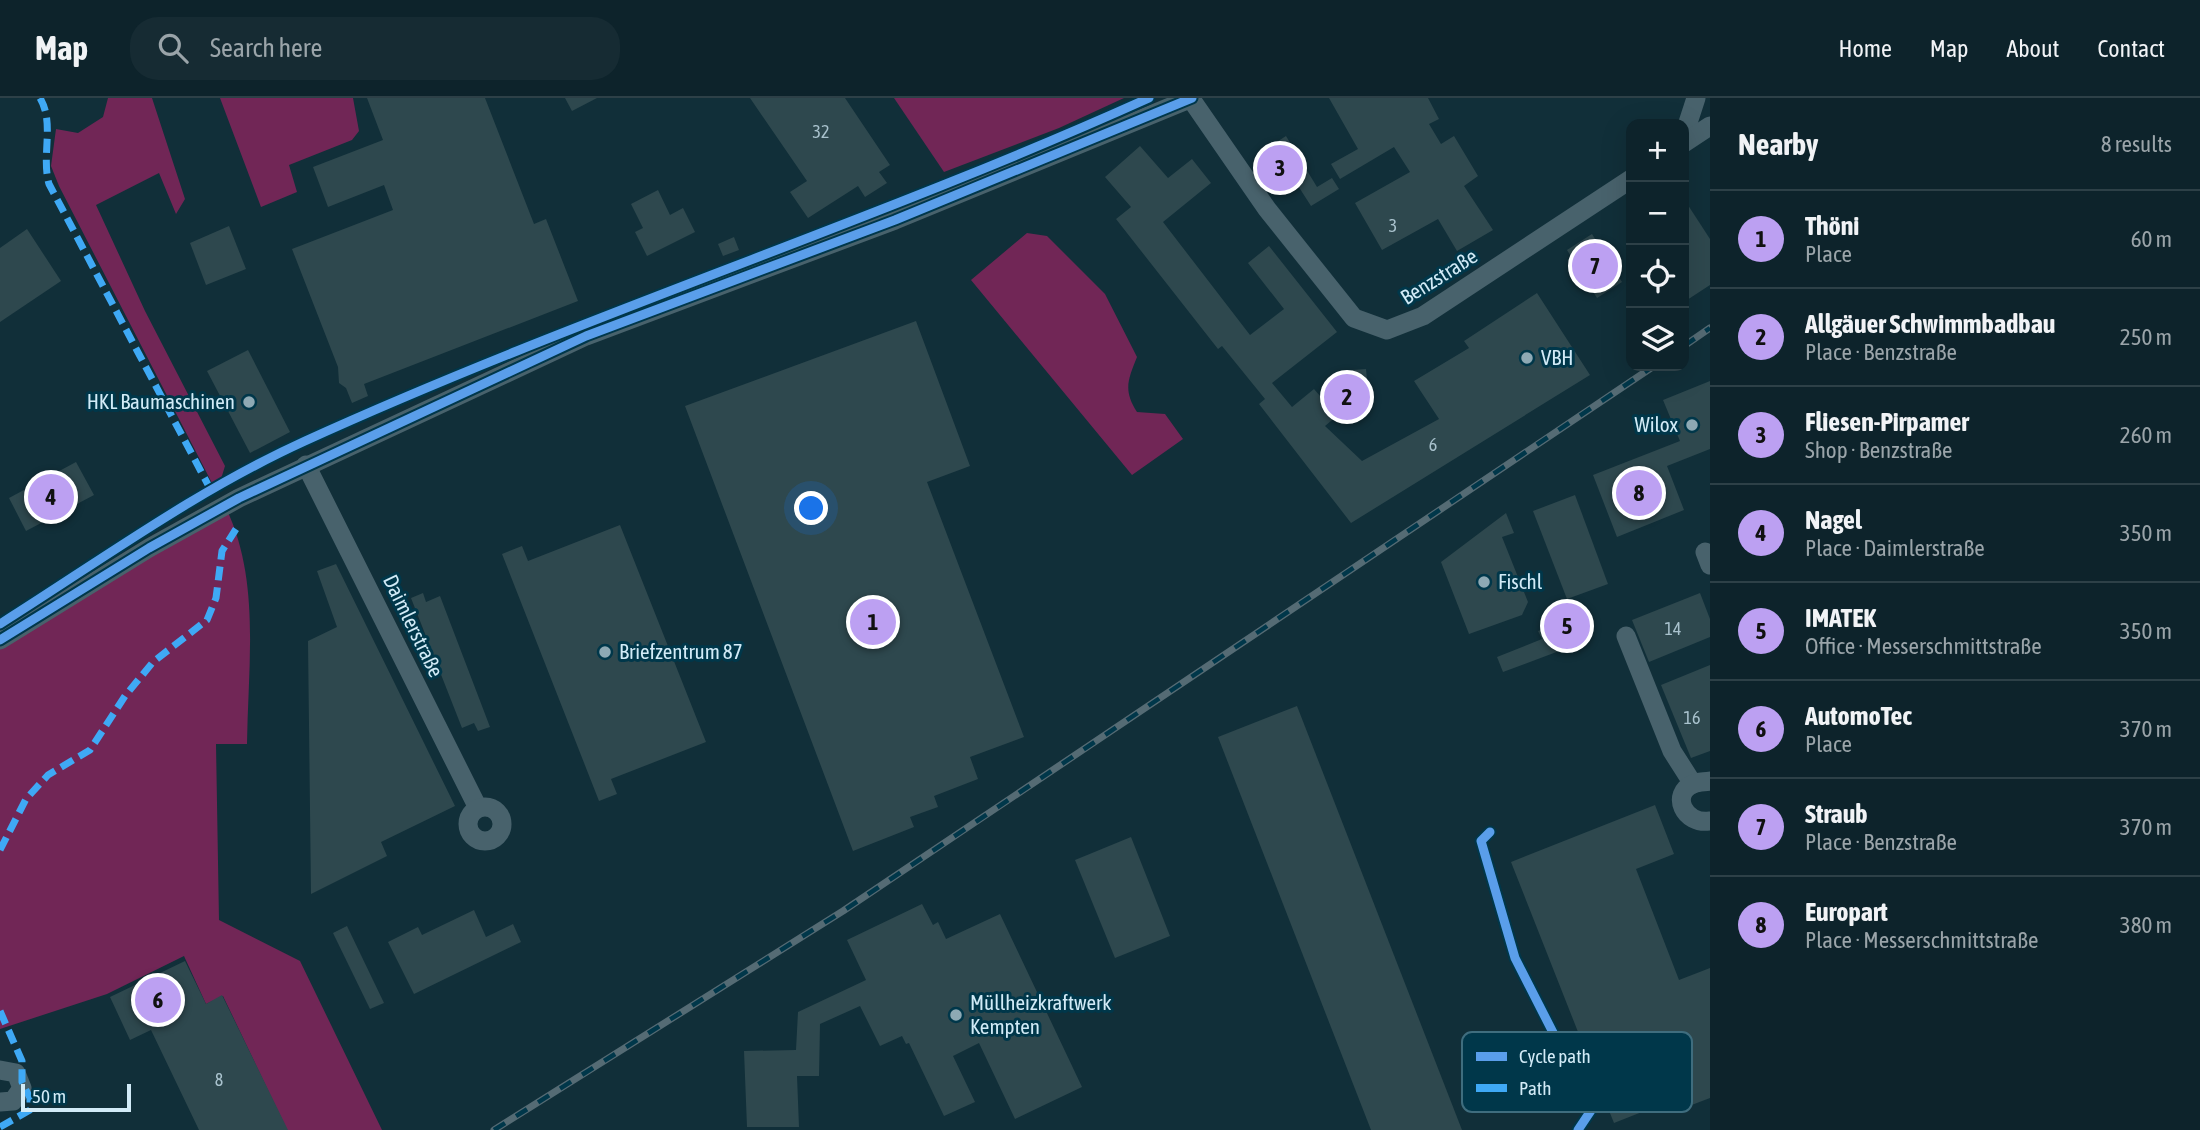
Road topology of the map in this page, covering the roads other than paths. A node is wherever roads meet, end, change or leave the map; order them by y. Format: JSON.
{"nodes":[{"id":1,"x":1191,"y":98,"type":"edge"},
{"id":2,"x":1696,"y":98,"type":"edge"},
{"id":3,"x":1689,"y":120,"type":"edge"},
{"id":4,"x":1710,"y":126,"type":"edge"},
{"id":5,"x":1689,"y":141,"type":"edge"},
{"id":6,"x":1626,"y":182,"type":"edge"},
{"id":7,"x":306,"y":465,"type":"junction"},
{"id":8,"x":1626,"y":636,"type":"dead end"},
{"id":9,"x":0,"y":640,"type":"edge"},
{"id":10,"x":1701,"y":783,"type":"edge"},
{"id":11,"x":478,"y":808,"type":"dead end"},
{"id":12,"x":1710,"y":821,"type":"edge"},
{"id":13,"x":0,"y":1070,"type":"edge"},
{"id":14,"x":0,"y":1102,"type":"edge"}],
"edges":[{"from":1,"to":6,"type":"street","name":"Benzstraße"},
{"from":1,"to":7,"type":"street"},
{"from":2,"to":3,"type":"street"},
{"from":4,"to":5,"type":"street"},
{"from":7,"to":9,"type":"street"},
{"from":7,"to":11,"type":"street","name":"Daimlerstraße"},
{"from":8,"to":10,"type":"street"},
{"from":10,"to":12,"type":"street"},
{"from":13,"to":14,"type":"street"}]}
